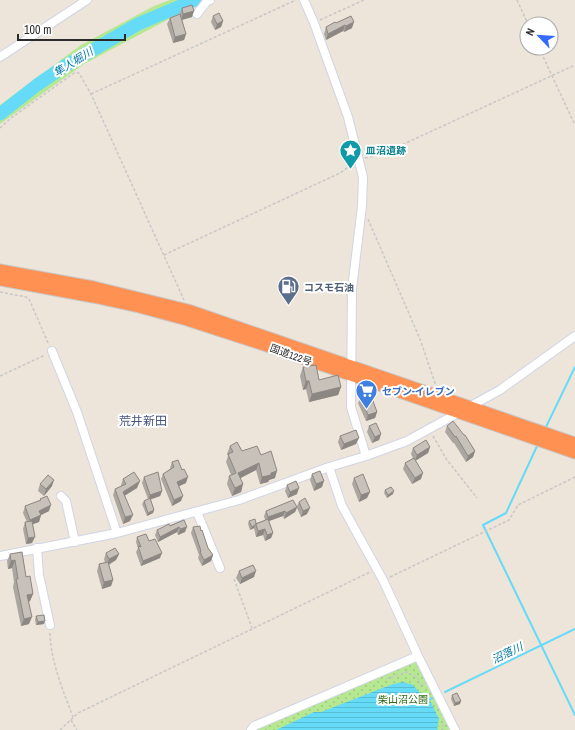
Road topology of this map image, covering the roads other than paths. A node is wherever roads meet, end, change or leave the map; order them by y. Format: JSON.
{"nodes":[{"id":1,"x":87,"y":0,"type":"edge"},
{"id":2,"x":210,"y":0,"type":"edge"},
{"id":3,"x":304,"y":0,"type":"edge"},
{"id":4,"x":197,"y":14,"type":"dead end"},
{"id":5,"x":0,"y":57,"type":"edge"},
{"id":6,"x":0,"y":270,"type":"edge"},
{"id":7,"x":0,"y":280,"type":"edge"},
{"id":8,"x":575,"y":336,"type":"edge"},
{"id":9,"x":52,"y":352,"type":"road end"},
{"id":10,"x":351,"y":371,"type":"junction"},
{"id":11,"x":471,"y":407,"type":"junction"},
{"id":12,"x":460,"y":413,"type":"junction"},
{"id":13,"x":575,"y":443,"type":"edge"},
{"id":14,"x":575,"y":453,"type":"edge"},
{"id":15,"x":366,"y":456,"type":"junction"},
{"id":16,"x":329,"y":466,"type":"junction"},
{"id":17,"x":61,"y":496,"type":"dead end"},
{"id":18,"x":197,"y":512,"type":"junction"},
{"id":19,"x":118,"y":533,"type":"junction"},
{"id":20,"x":76,"y":542,"type":"junction"},
{"id":21,"x":37,"y":548,"type":"junction"},
{"id":22,"x":0,"y":556,"type":"edge"},
{"id":23,"x":220,"y":568,"type":"dead end"},
{"id":24,"x":50,"y":625,"type":"road end"},
{"id":25,"x":418,"y":656,"type":"junction"},
{"id":26,"x":251,"y":730,"type":"edge"},
{"id":27,"x":455,"y":730,"type":"edge"}],
"edges":[{"from":1,"to":5,"type":"street"},
{"from":2,"to":4,"type":"street"},
{"from":3,"to":10,"type":"street"},
{"from":6,"to":10,"type":"highway","name":"国道122号"},
{"from":7,"to":10,"type":"highway","name":"国道122号"},
{"from":8,"to":11,"type":"street"},
{"from":9,"to":19,"type":"street"},
{"from":10,"to":11,"type":"highway","name":"国道122号"},
{"from":10,"to":12,"type":"highway","name":"国道122号"},
{"from":10,"to":15,"type":"street"},
{"from":11,"to":12,"type":"street"},
{"from":11,"to":13,"type":"highway","name":"国道122号"},
{"from":12,"to":14,"type":"highway","name":"国道122号"},
{"from":12,"to":15,"type":"street"},
{"from":15,"to":16,"type":"street"},
{"from":16,"to":18,"type":"street"},
{"from":16,"to":25,"type":"street"},
{"from":17,"to":20,"type":"street"},
{"from":18,"to":19,"type":"street"},
{"from":18,"to":23,"type":"street"},
{"from":19,"to":20,"type":"street"},
{"from":20,"to":21,"type":"street"},
{"from":21,"to":22,"type":"street"},
{"from":21,"to":24,"type":"street"},
{"from":25,"to":26,"type":"street"},
{"from":25,"to":27,"type":"street"}]}
